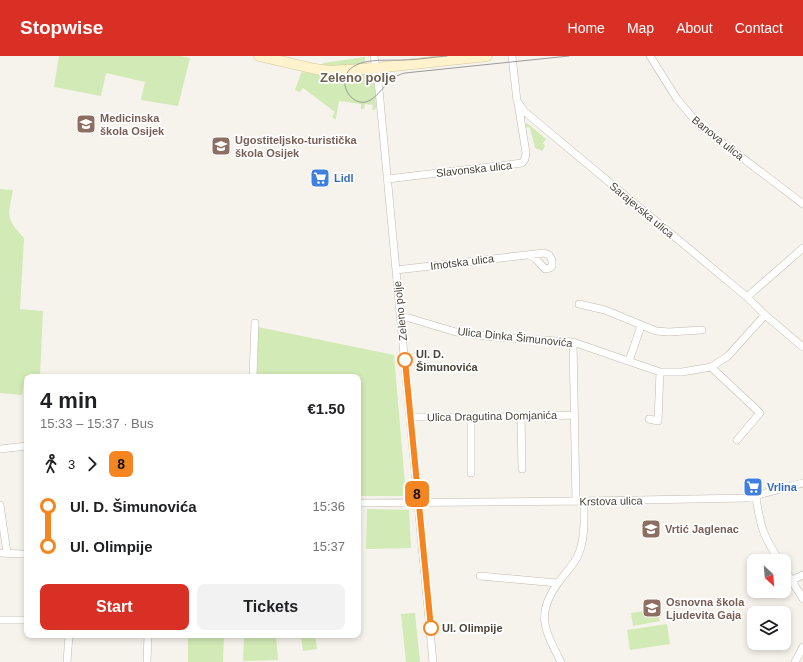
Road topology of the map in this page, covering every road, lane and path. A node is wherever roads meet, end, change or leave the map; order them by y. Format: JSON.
{"nodes":[{"id":1,"x":259,"y":56,"type":"edge"},
{"id":2,"x":374,"y":56,"type":"edge"},
{"id":3,"x":487,"y":56,"type":"edge"},
{"id":4,"x":512,"y":56,"type":"edge"},
{"id":5,"x":650,"y":56,"type":"edge"},
{"id":6,"x":376,"y":68,"type":"junction"},
{"id":7,"x":517,"y":101,"type":"junction"},
{"id":8,"x":387,"y":179,"type":"junction"},
{"id":9,"x":803,"y":204,"type":"edge"},
{"id":10,"x":803,"y":248,"type":"edge"},
{"id":11,"x":529,"y":255,"type":"dead end"},
{"id":12,"x":396,"y":270,"type":"junction"},
{"id":13,"x":747,"y":298,"type":"junction"},
{"id":14,"x":579,"y":304,"type":"dead end"},
{"id":15,"x":765,"y":315,"type":"junction"},
{"id":16,"x":401,"y":317,"type":"junction"},
{"id":17,"x":255,"y":323,"type":"dead end"},
{"id":18,"x":641,"y":326,"type":"junction"},
{"id":19,"x":702,"y":330,"type":"dead end"},
{"id":20,"x":574,"y":342,"type":"junction"},
{"id":21,"x":803,"y":347,"type":"edge"},
{"id":22,"x":629,"y":361,"type":"junction"},
{"id":23,"x":711,"y":367,"type":"junction"},
{"id":24,"x":660,"y":372,"type":"junction"},
{"id":25,"x":254,"y":374,"type":"edge"},
{"id":26,"x":574,"y":415,"type":"junction"},
{"id":27,"x":410,"y":417,"type":"junction"},
{"id":28,"x":471,"y":417,"type":"junction"},
{"id":29,"x":521,"y":417,"type":"junction"},
{"id":30,"x":649,"y":419,"type":"dead end"},
{"id":31,"x":737,"y":440,"type":"dead end"},
{"id":32,"x":24,"y":446,"type":"edge"},
{"id":33,"x":0,"y":449,"type":"edge"},
{"id":34,"x":522,"y":469,"type":"dead end"},
{"id":35,"x":471,"y":473,"type":"dead end"},
{"id":36,"x":803,"y":483,"type":"edge"},
{"id":37,"x":756,"y":497,"type":"junction"},
{"id":38,"x":580,"y":501,"type":"junction"},
{"id":39,"x":418,"y":502,"type":"junction"},
{"id":40,"x":361,"y":503,"type":"edge"},
{"id":41,"x":0,"y":505,"type":"edge"},
{"id":42,"x":3,"y":553,"type":"edge"},
{"id":43,"x":22,"y":554,"type":"dead end"},
{"id":44,"x":775,"y":554,"type":"edge"},
{"id":45,"x":480,"y":576,"type":"dead end"},
{"id":46,"x":803,"y":576,"type":"edge"},
{"id":47,"x":792,"y":580,"type":"joint"},
{"id":48,"x":557,"y":583,"type":"junction"},
{"id":49,"x":803,"y":599,"type":"edge"},
{"id":50,"x":0,"y":620,"type":"edge"},
{"id":51,"x":24,"y":620,"type":"edge"},
{"id":52,"x":69,"y":638,"type":"edge"},
{"id":53,"x":148,"y":638,"type":"edge"},
{"id":54,"x":803,"y":647,"type":"edge"},
{"id":55,"x":67,"y":662,"type":"edge"},
{"id":56,"x":147,"y":662,"type":"edge"},
{"id":57,"x":434,"y":662,"type":"edge"},
{"id":58,"x":560,"y":662,"type":"edge"},
{"id":59,"x":795,"y":662,"type":"edge"}],
"edges":[{"from":1,"to":6,"type":"main road"},
{"from":2,"to":6,"type":"street","name":"Zeleno polje"},
{"from":3,"to":6,"type":"main road"},
{"from":4,"to":7,"type":"street"},
{"from":5,"to":9,"type":"street","name":"Banova ulica"},
{"from":6,"to":8,"type":"street","name":"Zeleno polje"},
{"from":7,"to":8,"type":"street","name":"Slavonska ulica"},
{"from":7,"to":13,"type":"street","name":"Sarajevska ulica"},
{"from":8,"to":12,"type":"street","name":"Zeleno polje"},
{"from":10,"to":13,"type":"street"},
{"from":11,"to":12,"type":"street","name":"Imotska ulica"},
{"from":12,"to":16,"type":"street","name":"Zeleno polje"},
{"from":13,"to":15,"type":"street","name":"Sarajevska ulica"},
{"from":14,"to":18,"type":"street"},
{"from":15,"to":21,"type":"street","name":"Sarajevska ulica"},
{"from":15,"to":23,"type":"street","name":"Ulica Dinka Šimunovića"},
{"from":16,"to":20,"type":"street","name":"Ulica Dinka Šimunovića"},
{"from":16,"to":27,"type":"street","name":"Zeleno polje"},
{"from":17,"to":25,"type":"street"},
{"from":18,"to":19,"type":"street"},
{"from":18,"to":22,"type":"street"},
{"from":20,"to":22,"type":"street","name":"Ulica Dinka Šimunovića"},
{"from":20,"to":26,"type":"street"},
{"from":22,"to":24,"type":"street","name":"Ulica Dinka Šimunovića"},
{"from":23,"to":24,"type":"street","name":"Ulica Dinka Šimunovića"},
{"from":23,"to":31,"type":"street"},
{"from":24,"to":30,"type":"street"},
{"from":26,"to":29,"type":"street","name":"Ulica Dragutina Domjanića"},
{"from":26,"to":38,"type":"street"},
{"from":27,"to":28,"type":"street","name":"Ulica Dragutina Domjanića"},
{"from":27,"to":39,"type":"street","name":"Zeleno polje"},
{"from":28,"to":29,"type":"street","name":"Ulica Dragutina Domjanića"},
{"from":28,"to":35,"type":"street"},
{"from":29,"to":34,"type":"street"},
{"from":32,"to":33,"type":"street"},
{"from":36,"to":37,"type":"street","name":"Krstova ulica"},
{"from":37,"to":38,"type":"street","name":"Krstova ulica"},
{"from":37,"to":44,"type":"street"},
{"from":38,"to":39,"type":"street","name":"Krstova ulica"},
{"from":38,"to":48,"type":"street"},
{"from":39,"to":40,"type":"street","name":"Krstova ulica"},
{"from":39,"to":57,"type":"street","name":"Zeleno polje"},
{"from":41,"to":42,"type":"street"},
{"from":42,"to":43,"type":"street"},
{"from":45,"to":48,"type":"street"},
{"from":46,"to":47,"type":"street"},
{"from":47,"to":49,"type":"street"},
{"from":48,"to":58,"type":"street"},
{"from":50,"to":51,"type":"street"},
{"from":52,"to":55,"type":"street"},
{"from":53,"to":56,"type":"street"},
{"from":54,"to":59,"type":"street"}]}
